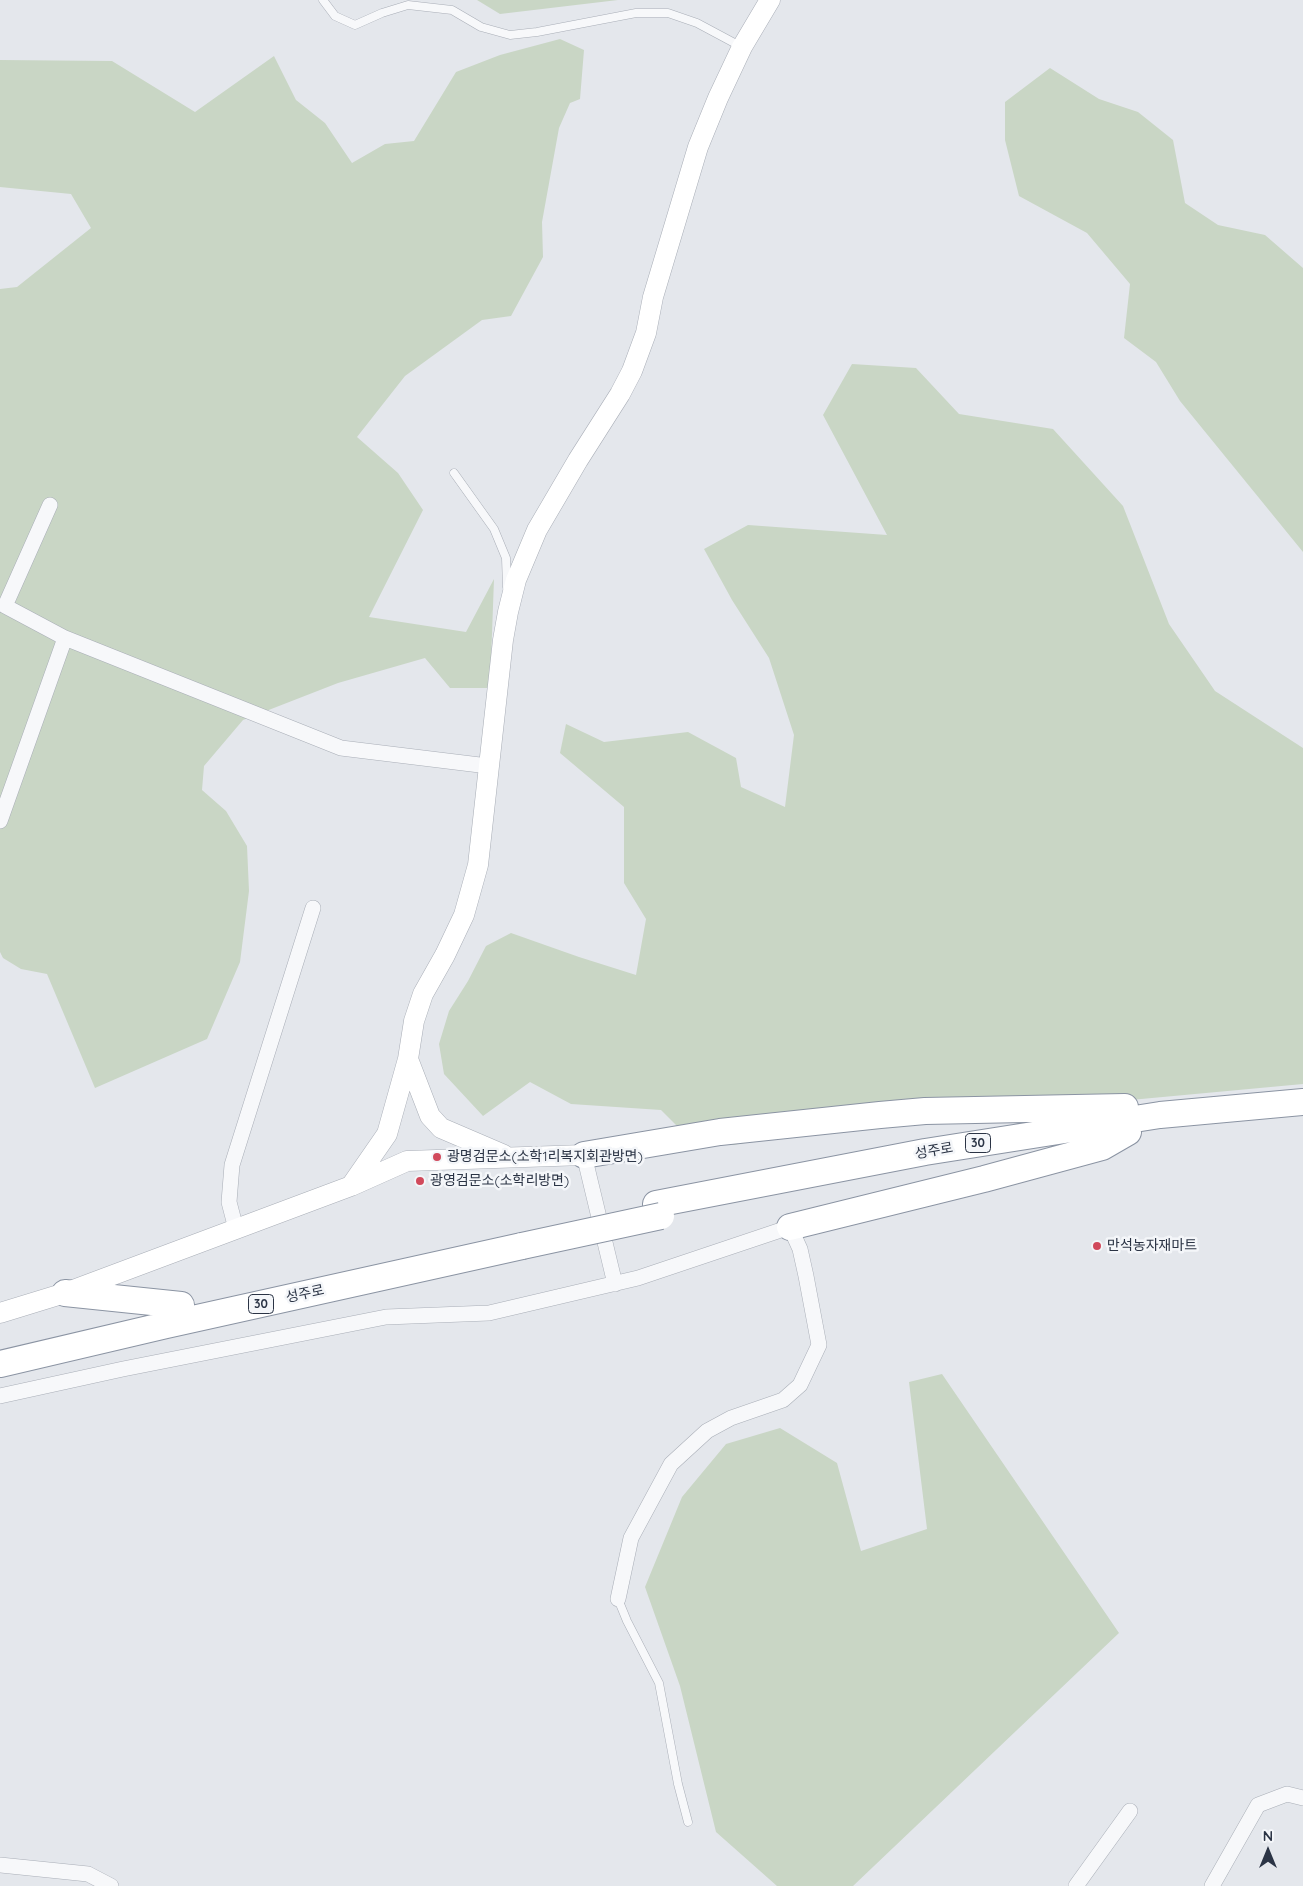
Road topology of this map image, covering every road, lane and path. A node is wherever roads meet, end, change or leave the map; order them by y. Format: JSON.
{"nodes":[{"id":1,"x":323,"y":0,"type":"edge"},
{"id":2,"x":770,"y":0,"type":"edge"},
{"id":3,"x":742,"y":47,"type":"junction"},
{"id":4,"x":454,"y":473,"type":"dead end"},
{"id":5,"x":50,"y":505,"type":"dead end"},
{"id":6,"x":508,"y":612,"type":"junction"},
{"id":7,"x":65,"y":638,"type":"junction"},
{"id":8,"x":488,"y":766,"type":"junction"},
{"id":9,"x":0,"y":821,"type":"edge"},
{"id":10,"x":313,"y":908,"type":"dead end"},
{"id":11,"x":408,"y":1059,"type":"junction"},
{"id":12,"x":1303,"y":1102,"type":"edge"},
{"id":13,"x":1303,"y":1114,"type":"edge"},
{"id":14,"x":1160,"y":1115,"type":"junction"},
{"id":15,"x":1128,"y":1132,"type":"junction"},
{"id":16,"x":584,"y":1155,"type":"junction"},
{"id":17,"x":509,"y":1157,"type":"junction"},
{"id":18,"x":351,"y":1186,"type":"junction"},
{"id":19,"x":658,"y":1210,"type":"junction"},
{"id":20,"x":790,"y":1227,"type":"junction"},
{"id":21,"x":236,"y":1229,"type":"junction"},
{"id":22,"x":520,"y":1240,"type":"junction"},
{"id":23,"x":615,"y":1284,"type":"junction"},
{"id":24,"x":65,"y":1293,"type":"junction"},
{"id":25,"x":181,"y":1305,"type":"junction"},
{"id":26,"x":0,"y":1313,"type":"edge"},
{"id":27,"x":0,"y":1347,"type":"edge"},
{"id":28,"x":0,"y":1364,"type":"edge"},
{"id":29,"x":0,"y":1396,"type":"edge"},
{"id":30,"x":618,"y":1599,"type":"joint"},
{"id":31,"x":1303,"y":1798,"type":"edge"},
{"id":32,"x":1130,"y":1811,"type":"dead end"},
{"id":33,"x":688,"y":1822,"type":"dead end"},
{"id":34,"x":0,"y":1865,"type":"edge"},
{"id":35,"x":111,"y":1886,"type":"edge"},
{"id":36,"x":1076,"y":1886,"type":"edge"},
{"id":37,"x":1212,"y":1886,"type":"edge"}],
"edges":[{"from":1,"to":3,"type":"lane"},
{"from":2,"to":3,"type":"street"},
{"from":3,"to":6,"type":"street"},
{"from":4,"to":6,"type":"lane"},
{"from":5,"to":7,"type":"street"},
{"from":6,"to":8,"type":"street"},
{"from":7,"to":8,"type":"street"},
{"from":7,"to":9,"type":"street"},
{"from":8,"to":11,"type":"street"},
{"from":10,"to":21,"type":"street"},
{"from":11,"to":17,"type":"street"},
{"from":11,"to":18,"type":"street"},
{"from":12,"to":14,"type":"highway","name":"성주로","number":"30"},
{"from":13,"to":15,"type":"highway","name":"성주로","number":"30"},
{"from":14,"to":16,"type":"highway"},
{"from":14,"to":19,"type":"highway","name":"성주로","number":"30"},
{"from":15,"to":19,"type":"highway","name":"성주로","number":"30"},
{"from":15,"to":20,"type":"highway"},
{"from":16,"to":17,"type":"street"},
{"from":16,"to":23,"type":"street"},
{"from":17,"to":18,"type":"street"},
{"from":18,"to":21,"type":"street"},
{"from":19,"to":22,"type":"highway","number":"30","bridge":true},
{"from":20,"to":23,"type":"street"},
{"from":20,"to":30,"type":"street"},
{"from":21,"to":24,"type":"street"},
{"from":22,"to":25,"type":"highway","name":"성주로","number":"30"},
{"from":22,"to":28,"type":"highway","name":"성주로","number":"30"},
{"from":23,"to":29,"type":"street"},
{"from":24,"to":25,"type":"highway"},
{"from":24,"to":26,"type":"street"},
{"from":25,"to":27,"type":"highway","name":"성주로","number":"30"},
{"from":30,"to":33,"type":"lane"},
{"from":31,"to":37,"type":"street"},
{"from":32,"to":36,"type":"street"},
{"from":34,"to":35,"type":"street"}]}
